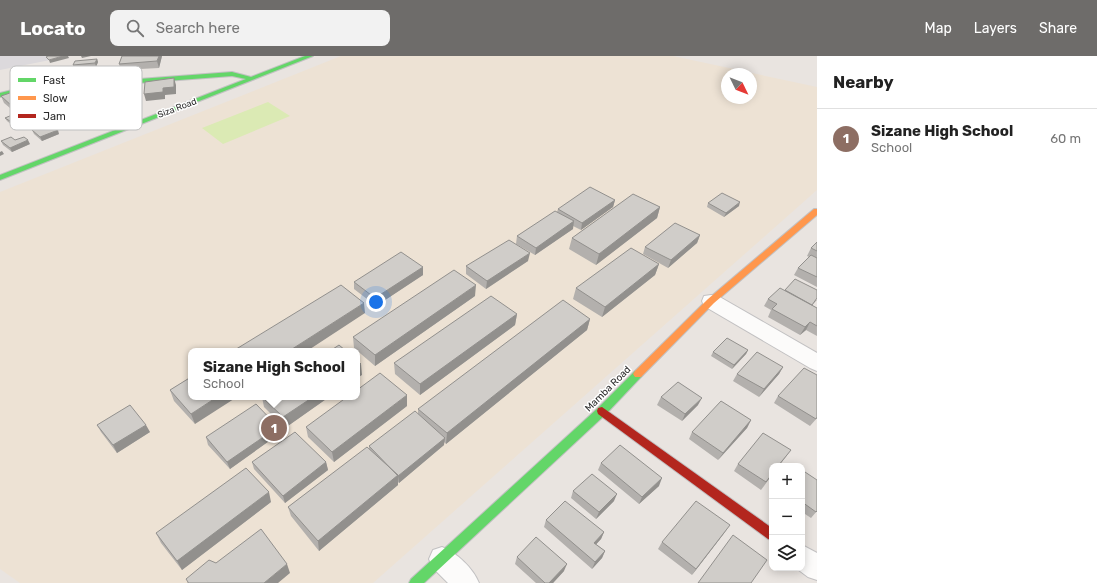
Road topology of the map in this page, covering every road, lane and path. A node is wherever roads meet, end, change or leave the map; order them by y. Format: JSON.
{"nodes":[{"id":1,"x":310,"y":56,"type":"edge"},
{"id":2,"x":252,"y":79,"type":"junction"},
{"id":3,"x":142,"y":81,"type":"edge"},
{"id":4,"x":10,"y":92,"type":"edge"},
{"id":5,"x":0,"y":95,"type":"edge"},
{"id":6,"x":142,"y":122,"type":"edge"},
{"id":7,"x":122,"y":130,"type":"edge"},
{"id":8,"x":0,"y":178,"type":"edge"},
{"id":9,"x":817,"y":211,"type":"edge"},
{"id":10,"x":711,"y":301,"type":"junction"},
{"id":11,"x":817,"y":363,"type":"edge"},
{"id":12,"x":602,"y":411,"type":"junction"},
{"id":13,"x":769,"y":533,"type":"edge"},
{"id":14,"x":442,"y":559,"type":"junction"},
{"id":15,"x":805,"y":559,"type":"edge"},
{"id":16,"x":817,"y":568,"type":"edge"},
{"id":17,"x":415,"y":583,"type":"edge"},
{"id":18,"x":466,"y":583,"type":"edge"}],
"edges":[{"from":1,"to":2,"type":"street","name":"Siza Road"},
{"from":2,"to":3,"type":"street"},
{"from":2,"to":6,"type":"street","name":"Siza Road"},
{"from":4,"to":5,"type":"street"},
{"from":7,"to":8,"type":"street","name":"Siza Road"},
{"from":9,"to":10,"type":"street","name":"Mamba Road"},
{"from":10,"to":11,"type":"street"},
{"from":10,"to":12,"type":"street","name":"Mamba Road"},
{"from":12,"to":13,"type":"street"},
{"from":12,"to":14,"type":"street","name":"Mamba Road"},
{"from":14,"to":17,"type":"street","name":"Mamba Road"},
{"from":14,"to":18,"type":"street"},
{"from":15,"to":16,"type":"street"}]}
